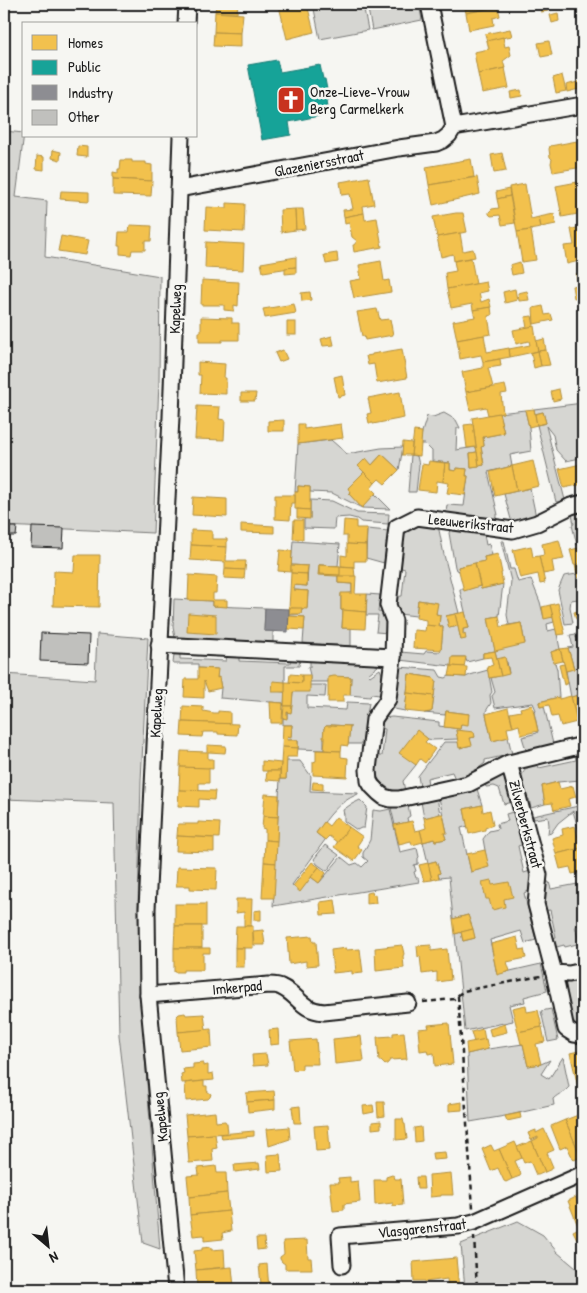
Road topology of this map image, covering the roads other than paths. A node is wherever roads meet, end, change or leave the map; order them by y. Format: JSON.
{"nodes":[{"id":1,"x":187,"y":4,"type":"edge"},
{"id":2,"x":429,"y":4,"type":"edge"},
{"id":3,"x":186,"y":22,"type":"edge"},
{"id":4,"x":583,"y":106,"type":"edge"},
{"id":5,"x":454,"y":127,"type":"junction"},
{"id":6,"x":181,"y":138,"type":"edge"},
{"id":7,"x":179,"y":189,"type":"junction"},
{"id":8,"x":583,"y":503,"type":"edge"},
{"id":9,"x":159,"y":645,"type":"junction"},
{"id":10,"x":393,"y":657,"type":"junction"},
{"id":11,"x":583,"y":745,"type":"edge"},
{"id":12,"x":509,"y":763,"type":"junction"},
{"id":13,"x":583,"y":971,"type":"edge"},
{"id":14,"x":554,"y":973,"type":"junction"},
{"id":15,"x":148,"y":995,"type":"junction"},
{"id":16,"x":408,"y":1003,"type":"road end"},
{"id":17,"x":583,"y":1035,"type":"edge"},
{"id":18,"x":583,"y":1174,"type":"edge"},
{"id":19,"x":342,"y":1265,"type":"dead end"},
{"id":20,"x":176,"y":1289,"type":"edge"}],
"edges":[{"from":1,"to":3,"type":"street"},
{"from":2,"to":5,"type":"street"},
{"from":4,"to":5,"type":"street"},
{"from":5,"to":7,"type":"street","name":"Glazeniersstraat"},
{"from":6,"to":7,"type":"street","name":"Kapelweg"},
{"from":7,"to":9,"type":"street","name":"Kapelweg"},
{"from":8,"to":10,"type":"street","name":"Leeuwerikstraat"},
{"from":9,"to":10,"type":"street"},
{"from":9,"to":15,"type":"street","name":"Kapelweg"},
{"from":10,"to":12,"type":"street","name":"Leeuwerikstraat"},
{"from":11,"to":12,"type":"street","name":"Leeuwerikstraat"},
{"from":12,"to":14,"type":"street","name":"Zilverberkstraat"},
{"from":13,"to":14,"type":"street"},
{"from":14,"to":17,"type":"street","name":"Zilverberkstraat"},
{"from":15,"to":16,"type":"street","name":"Imkerpad"},
{"from":15,"to":20,"type":"street","name":"Kapelweg"},
{"from":18,"to":19,"type":"street","name":"Vlasgarenstraat"}]}
